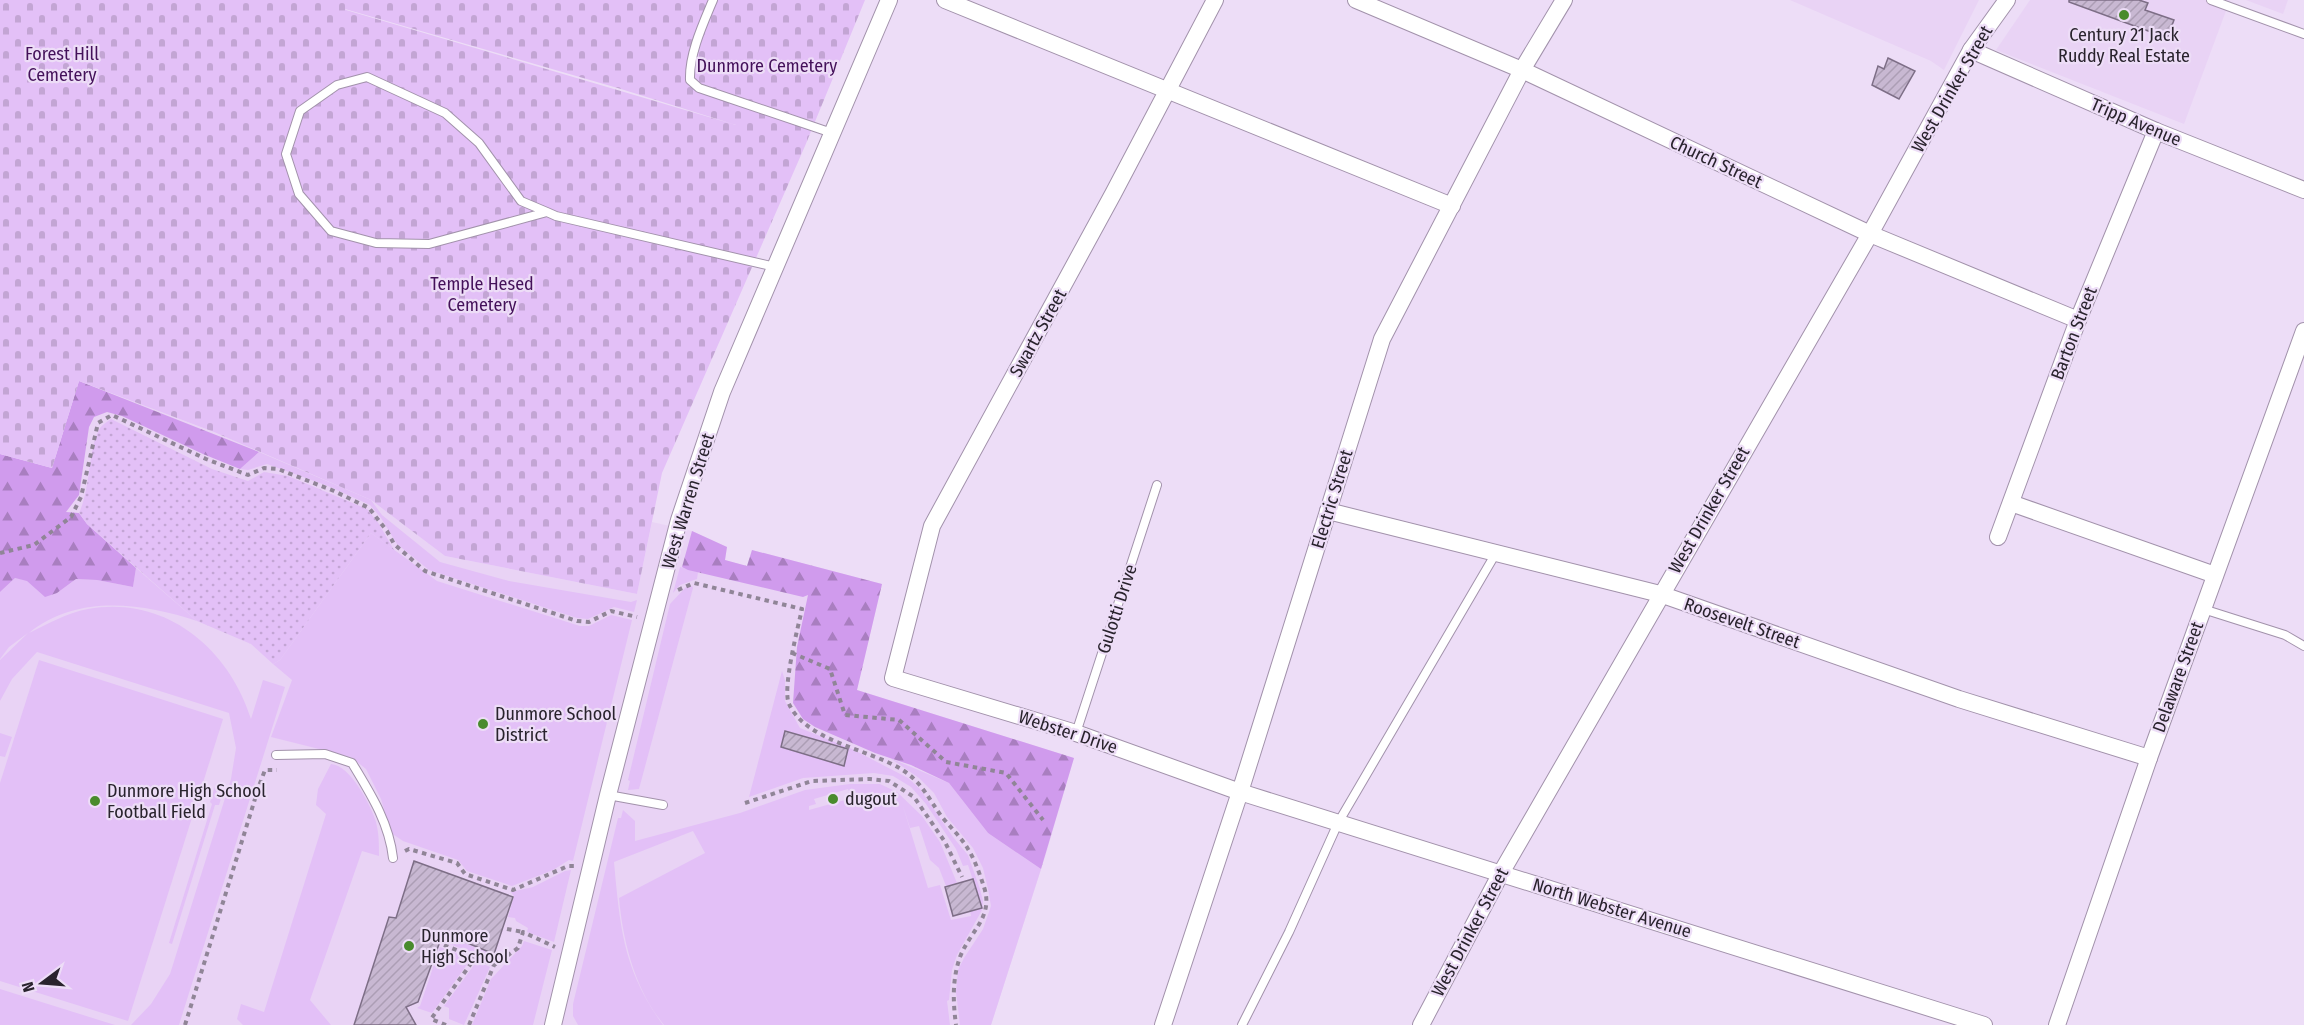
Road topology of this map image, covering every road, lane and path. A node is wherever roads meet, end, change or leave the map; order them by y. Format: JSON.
{"nodes":[{"id":1,"x":713,"y":0,"type":"edge"},
{"id":2,"x":889,"y":0,"type":"edge"},
{"id":3,"x":945,"y":0,"type":"edge"},
{"id":4,"x":1215,"y":0,"type":"edge"},
{"id":5,"x":1356,"y":0,"type":"edge"},
{"id":6,"x":1564,"y":0,"type":"edge"},
{"id":7,"x":2007,"y":0,"type":"edge"},
{"id":8,"x":2211,"y":0,"type":"edge"},
{"id":9,"x":2304,"y":34,"type":"edge"},
{"id":10,"x":1971,"y":50,"type":"junction"},
{"id":11,"x":1522,"y":70,"type":"junction"},
{"id":12,"x":1167,"y":91,"type":"junction"},
{"id":13,"x":2156,"y":131,"type":"junction"},
{"id":14,"x":832,"y":133,"type":"junction"},
{"id":15,"x":2304,"y":190,"type":"edge"},
{"id":16,"x":1452,"y":206,"type":"junction"},
{"id":17,"x":547,"y":212,"type":"junction"},
{"id":18,"x":1870,"y":234,"type":"junction"},
{"id":19,"x":775,"y":267,"type":"junction"},
{"id":20,"x":2078,"y":320,"type":"junction"},
{"id":21,"x":2304,"y":331,"type":"edge"},
{"id":22,"x":1157,"y":485,"type":"dead end"},
{"id":23,"x":2011,"y":503,"type":"junction"},
{"id":24,"x":1328,"y":511,"type":"junction"},
{"id":25,"x":1998,"y":537,"type":"dead end"},
{"id":26,"x":0,"y":553,"type":"edge"},
{"id":27,"x":1496,"y":553,"type":"junction"},
{"id":28,"x":2215,"y":575,"type":"junction"},
{"id":29,"x":697,"y":584,"type":"dead end"},
{"id":30,"x":1660,"y":594,"type":"junction"},
{"id":31,"x":2203,"y":609,"type":"junction"},
{"id":32,"x":637,"y":615,"type":"dead end"},
{"id":33,"x":2304,"y":646,"type":"edge"},
{"id":34,"x":792,"y":653,"type":"junction"},
{"id":35,"x":894,"y":678,"type":"joint"},
{"id":36,"x":1076,"y":734,"type":"junction"},
{"id":37,"x":276,"y":755,"type":"dead end"},
{"id":38,"x":2149,"y":758,"type":"junction"},
{"id":39,"x":286,"y":770,"type":"dead end"},
{"id":40,"x":1240,"y":792,"type":"junction"},
{"id":41,"x":608,"y":795,"type":"junction"},
{"id":42,"x":745,"y":803,"type":"dead end"},
{"id":43,"x":663,"y":805,"type":"dead end"},
{"id":44,"x":1043,"y":820,"type":"dead end"},
{"id":45,"x":1338,"y":823,"type":"junction"},
{"id":46,"x":393,"y":858,"type":"joint"},
{"id":47,"x":574,"y":866,"type":"dead end"},
{"id":48,"x":1501,"y":873,"type":"junction"},
{"id":49,"x":962,"y":877,"type":"dead end"},
{"id":50,"x":507,"y":929,"type":"dead end"},
{"id":51,"x":523,"y":932,"type":"junction"},
{"id":52,"x":444,"y":945,"type":"dead end"},
{"id":53,"x":556,"y":947,"type":"dead end"},
{"id":54,"x":475,"y":958,"type":"junction"},
{"id":55,"x":494,"y":965,"type":"junction"},
{"id":56,"x":185,"y":1025,"type":"edge"},
{"id":57,"x":446,"y":1025,"type":"edge"},
{"id":58,"x":469,"y":1025,"type":"edge"},
{"id":59,"x":553,"y":1025,"type":"edge"},
{"id":60,"x":956,"y":1025,"type":"edge"},
{"id":61,"x":1163,"y":1025,"type":"edge"},
{"id":62,"x":1242,"y":1025,"type":"edge"},
{"id":63,"x":1421,"y":1025,"type":"edge"},
{"id":64,"x":1984,"y":1025,"type":"edge"},
{"id":65,"x":2057,"y":1025,"type":"edge"}],
"edges":[{"from":1,"to":14,"type":"lane"},
{"from":2,"to":14,"type":"street","name":"West Warren Street"},
{"from":3,"to":12,"type":"street"},
{"from":4,"to":12,"type":"street","name":"Swartz Street"},
{"from":5,"to":11,"type":"street","name":"Church Street"},
{"from":6,"to":11,"type":"street","name":"Electric Street"},
{"from":7,"to":10,"type":"street","name":"West Drinker Street"},
{"from":8,"to":9,"type":"lane"},
{"from":10,"to":13,"type":"street","name":"Tripp Avenue"},
{"from":10,"to":18,"type":"street","name":"West Drinker Street"},
{"from":11,"to":16,"type":"street","name":"Electric Street"},
{"from":11,"to":18,"type":"street","name":"Church Street"},
{"from":12,"to":16,"type":"street"},
{"from":12,"to":35,"type":"street","name":"Swartz Street"},
{"from":13,"to":15,"type":"street","name":"Tripp Avenue"},
{"from":13,"to":20,"type":"street","name":"Barton Street"},
{"from":14,"to":19,"type":"street","name":"West Warren Street"},
{"from":16,"to":24,"type":"street","name":"Electric Street"},
{"from":17,"to":17,"type":"lane"},
{"from":17,"to":19,"type":"lane"},
{"from":18,"to":20,"type":"street","name":"Church Street"},
{"from":18,"to":30,"type":"street","name":"West Drinker Street"},
{"from":19,"to":41,"type":"street","name":"West Warren Street"},
{"from":20,"to":23,"type":"street","name":"Barton Street"},
{"from":21,"to":28,"type":"street","name":"Delaware Street"},
{"from":22,"to":36,"type":"lane","name":"Gulotti Drive"},
{"from":23,"to":25,"type":"street","name":"Barton Street"},
{"from":23,"to":28,"type":"street"},
{"from":24,"to":27,"type":"street","name":"Roosevelt Street"},
{"from":24,"to":40,"type":"street","name":"Electric Street"},
{"from":26,"to":32,"type":"path"},
{"from":27,"to":30,"type":"street","name":"Roosevelt Street"},
{"from":27,"to":45,"type":"lane"},
{"from":28,"to":31,"type":"street","name":"Delaware Street"},
{"from":29,"to":34,"type":"path"},
{"from":30,"to":38,"type":"street","name":"Roosevelt Street"},
{"from":30,"to":48,"type":"street","name":"West Drinker Street"},
{"from":31,"to":33,"type":"lane"},
{"from":31,"to":38,"type":"street","name":"Delaware Street"},
{"from":34,"to":44,"type":"path"},
{"from":34,"to":60,"type":"path"},
{"from":35,"to":36,"type":"street","name":"Webster Drive"},
{"from":36,"to":40,"type":"street","name":"Webster Drive"},
{"from":37,"to":46,"type":"lane"},
{"from":38,"to":65,"type":"street","name":"Delaware Street"},
{"from":39,"to":56,"type":"path"},
{"from":40,"to":45,"type":"street","name":"North Webster Avenue"},
{"from":40,"to":61,"type":"street","name":"Electric Street"},
{"from":41,"to":43,"type":"lane"},
{"from":41,"to":59,"type":"street","name":"West Warren Street"},
{"from":42,"to":49,"type":"path"},
{"from":45,"to":48,"type":"street","name":"North Webster Avenue"},
{"from":45,"to":62,"type":"lane"},
{"from":46,"to":47,"type":"path"},
{"from":48,"to":63,"type":"street","name":"West Drinker Street"},
{"from":48,"to":64,"type":"street","name":"North Webster Avenue"},
{"from":50,"to":51,"type":"path"},
{"from":51,"to":53,"type":"path"},
{"from":51,"to":55,"type":"path"},
{"from":52,"to":54,"type":"path"},
{"from":54,"to":55,"type":"path"},
{"from":54,"to":57,"type":"path"},
{"from":55,"to":58,"type":"path"}]}
